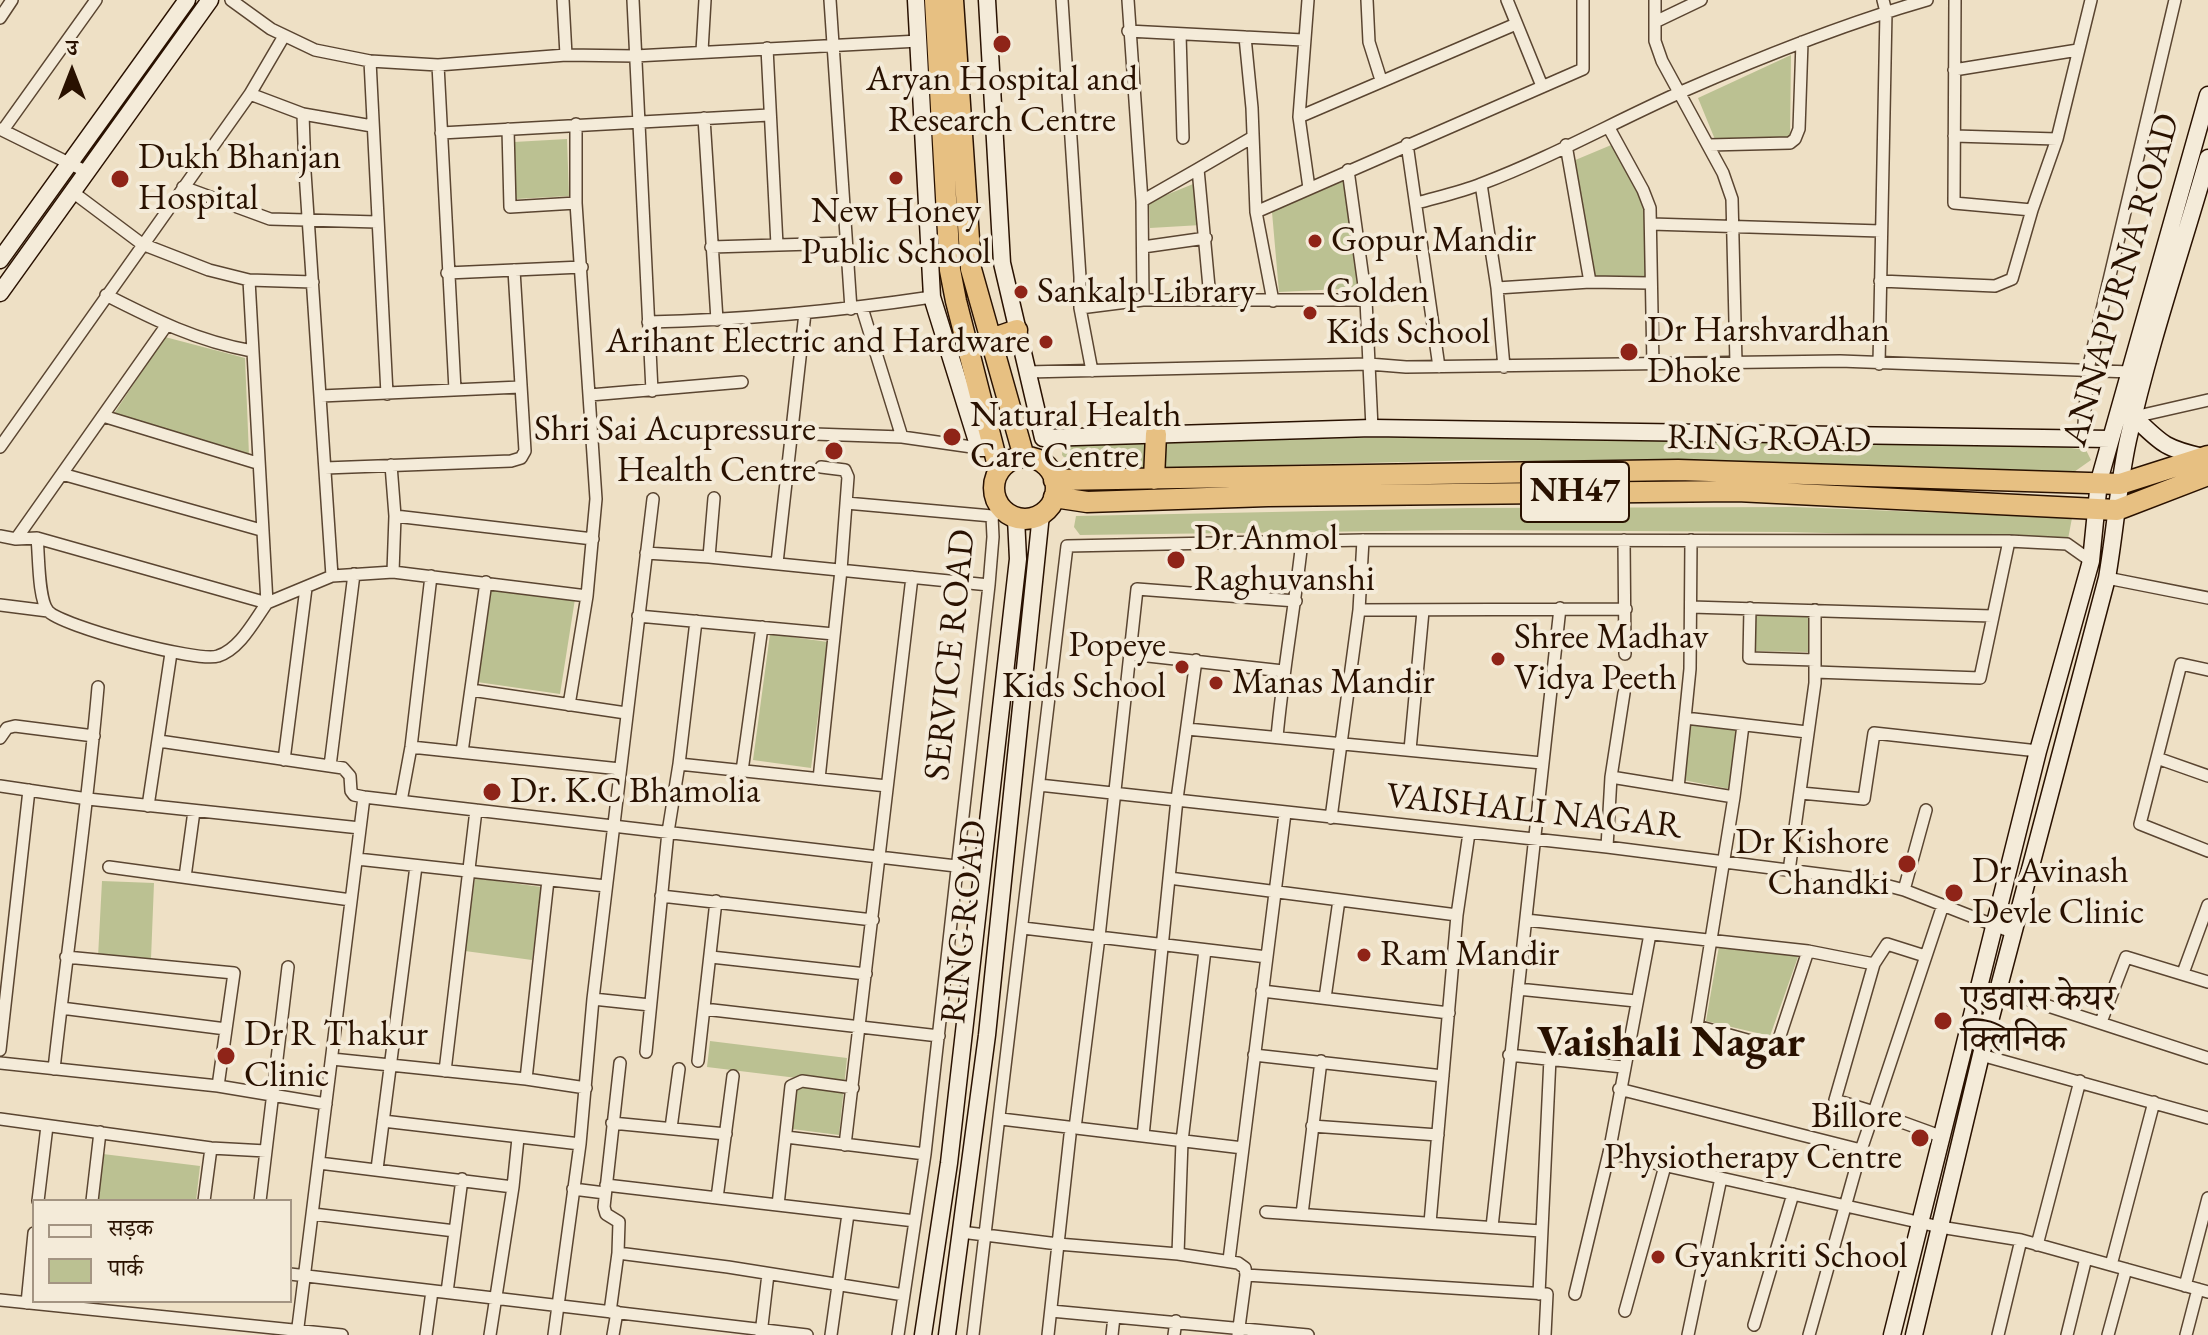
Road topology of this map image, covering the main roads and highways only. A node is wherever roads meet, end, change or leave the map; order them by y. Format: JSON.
{"nodes":[{"id":1,"x":187,"y":0,"type":"edge"},
{"id":2,"x":210,"y":0,"type":"edge"},
{"id":3,"x":916,"y":0,"type":"edge"},
{"id":4,"x":935,"y":0,"type":"edge"},
{"id":5,"x":953,"y":0,"type":"edge"},
{"id":6,"x":987,"y":0,"type":"edge"},
{"id":7,"x":2208,"y":95,"type":"edge"},
{"id":8,"x":2208,"y":158,"type":"edge"},
{"id":9,"x":0,"y":260,"type":"edge"},
{"id":10,"x":0,"y":293,"type":"edge"},
{"id":11,"x":1017,"y":330,"type":"junction"},
{"id":12,"x":991,"y":339,"type":"junction"},
{"id":13,"x":2134,"y":417,"type":"junction"},
{"id":14,"x":1156,"y":434,"type":"junction"},
{"id":15,"x":2110,"y":439,"type":"junction"},
{"id":16,"x":986,"y":448,"type":"junction"},
{"id":17,"x":1024,"y":457,"type":"junction"},
{"id":18,"x":2207,"y":463,"type":"edge"},
{"id":19,"x":999,"y":470,"type":"junction"},
{"id":20,"x":1154,"y":479,"type":"junction"},
{"id":21,"x":2099,"y":481,"type":"junction"},
{"id":22,"x":2120,"y":484,"type":"junction"},
{"id":23,"x":1054,"y":489,"type":"junction"},
{"id":24,"x":2096,"y":507,"type":"junction"},
{"id":25,"x":2117,"y":510,"type":"junction"},
{"id":26,"x":1041,"y":514,"type":"junction"},
{"id":27,"x":1004,"y":515,"type":"junction"},
{"id":28,"x":923,"y":1335,"type":"edge"},
{"id":29,"x":947,"y":1335,"type":"edge"},
{"id":30,"x":1892,"y":1335,"type":"edge"},
{"id":31,"x":1914,"y":1335,"type":"edge"}],
"edges":[{"from":1,"to":9,"type":"main road"},
{"from":2,"to":10,"type":"main road"},
{"from":3,"to":16,"type":"main road"},
{"from":4,"to":16,"type":"highway"},
{"from":5,"to":12,"type":"highway"},
{"from":6,"to":11,"type":"main road"},
{"from":7,"to":15,"type":"main road","name":"ANNAPURNA ROAD"},
{"from":8,"to":13,"type":"main road","name":"ANNAPURNA ROAD"},
{"from":11,"to":12,"type":"highway"},
{"from":11,"to":14,"type":"main road"},
{"from":12,"to":17,"type":"highway"},
{"from":13,"to":18,"type":"main road"},
{"from":13,"to":22,"type":"main road","name":"ANNAPURNA ROAD"},
{"from":14,"to":15,"type":"main road"},
{"from":14,"to":20,"type":"highway"},
{"from":15,"to":21,"type":"main road","name":"ANNAPURNA ROAD"},
{"from":16,"to":19,"type":"highway"},
{"from":17,"to":19,"type":"highway"},
{"from":17,"to":23,"type":"highway"},
{"from":18,"to":22,"type":"highway"},
{"from":18,"to":25,"type":"highway"},
{"from":19,"to":27,"type":"highway"},
{"from":20,"to":21,"type":"highway","name":"RING ROAD"},
{"from":20,"to":23,"type":"highway","name":"RING ROAD"},
{"from":21,"to":22,"type":"highway","name":"RING ROAD"},
{"from":21,"to":24,"type":"main road","name":"ANNAPURNA ROAD"},
{"from":22,"to":25,"type":"main road","name":"ANNAPURNA ROAD"},
{"from":23,"to":24,"type":"highway","name":"RING ROAD","number":"NH47"},
{"from":23,"to":26,"type":"highway"},
{"from":24,"to":25,"type":"highway","name":"RING ROAD"},
{"from":24,"to":30,"type":"main road"},
{"from":25,"to":31,"type":"main road"},
{"from":26,"to":27,"type":"highway"},
{"from":26,"to":29,"type":"main road","name":"RING ROAD"},
{"from":27,"to":28,"type":"main road","name":"RING ROAD"}]}
